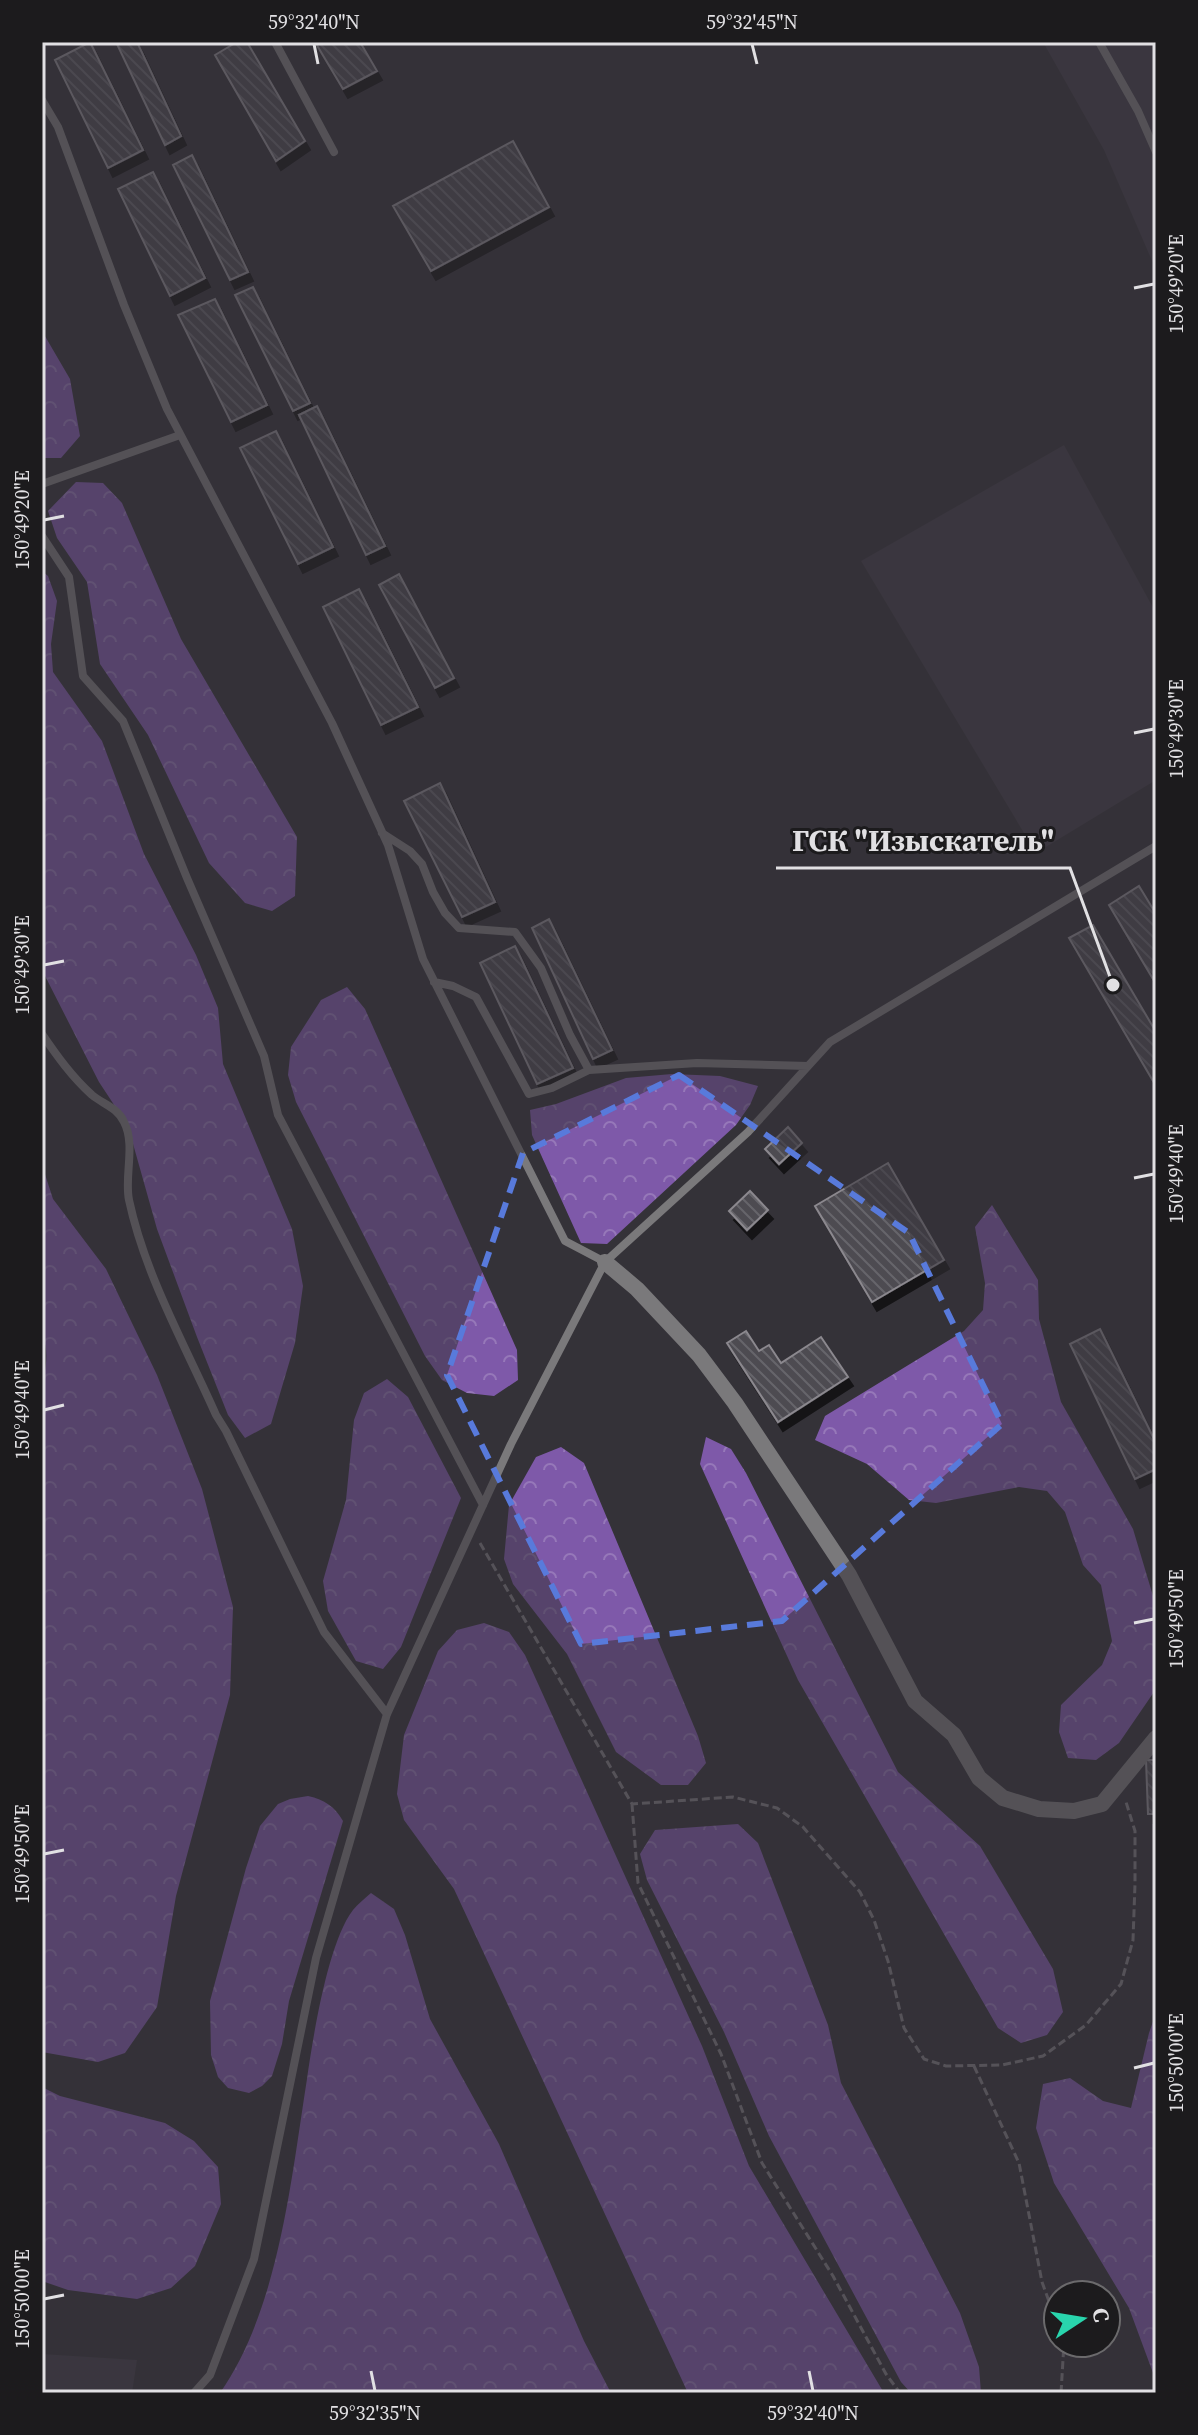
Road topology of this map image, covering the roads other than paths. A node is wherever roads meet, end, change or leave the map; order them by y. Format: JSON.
{"nodes":[{"id":1,"x":275,"y":42,"type":"edge"},
{"id":2,"x":1099,"y":42,"type":"edge"},
{"id":3,"x":42,"y":100,"type":"edge"},
{"id":4,"x":334,"y":152,"type":"dead end"},
{"id":5,"x":1156,"y":152,"type":"edge"},
{"id":6,"x":180,"y":435,"type":"junction"},
{"id":7,"x":42,"y":484,"type":"edge"},
{"id":8,"x":42,"y":536,"type":"edge"},
{"id":9,"x":382,"y":833,"type":"junction"},
{"id":10,"x":1156,"y":846,"type":"edge"},
{"id":11,"x":434,"y":982,"type":"junction"},
{"id":12,"x":42,"y":1034,"type":"edge"},
{"id":13,"x":808,"y":1066,"type":"junction"},
{"id":14,"x":589,"y":1070,"type":"junction"},
{"id":15,"x":605,"y":1262,"type":"junction"},
{"id":16,"x":483,"y":1505,"type":"junction"},
{"id":17,"x":387,"y":1714,"type":"junction"},
{"id":18,"x":1156,"y":1738,"type":"edge"},
{"id":19,"x":194,"y":2393,"type":"edge"}],
"edges":[{"from":1,"to":4,"type":"lane"},
{"from":2,"to":5,"type":"lane"},
{"from":3,"to":6,"type":"lane"},
{"from":6,"to":7,"type":"lane"},
{"from":6,"to":9,"type":"lane"},
{"from":8,"to":16,"type":"lane"},
{"from":9,"to":11,"type":"lane"},
{"from":9,"to":14,"type":"lane"},
{"from":10,"to":13,"type":"lane"},
{"from":11,"to":14,"type":"lane"},
{"from":11,"to":15,"type":"lane"},
{"from":12,"to":17,"type":"lane"},
{"from":13,"to":14,"type":"lane"},
{"from":13,"to":15,"type":"lane"},
{"from":15,"to":16,"type":"lane"},
{"from":15,"to":18,"type":"street"},
{"from":16,"to":17,"type":"lane"},
{"from":17,"to":19,"type":"lane"}]}
